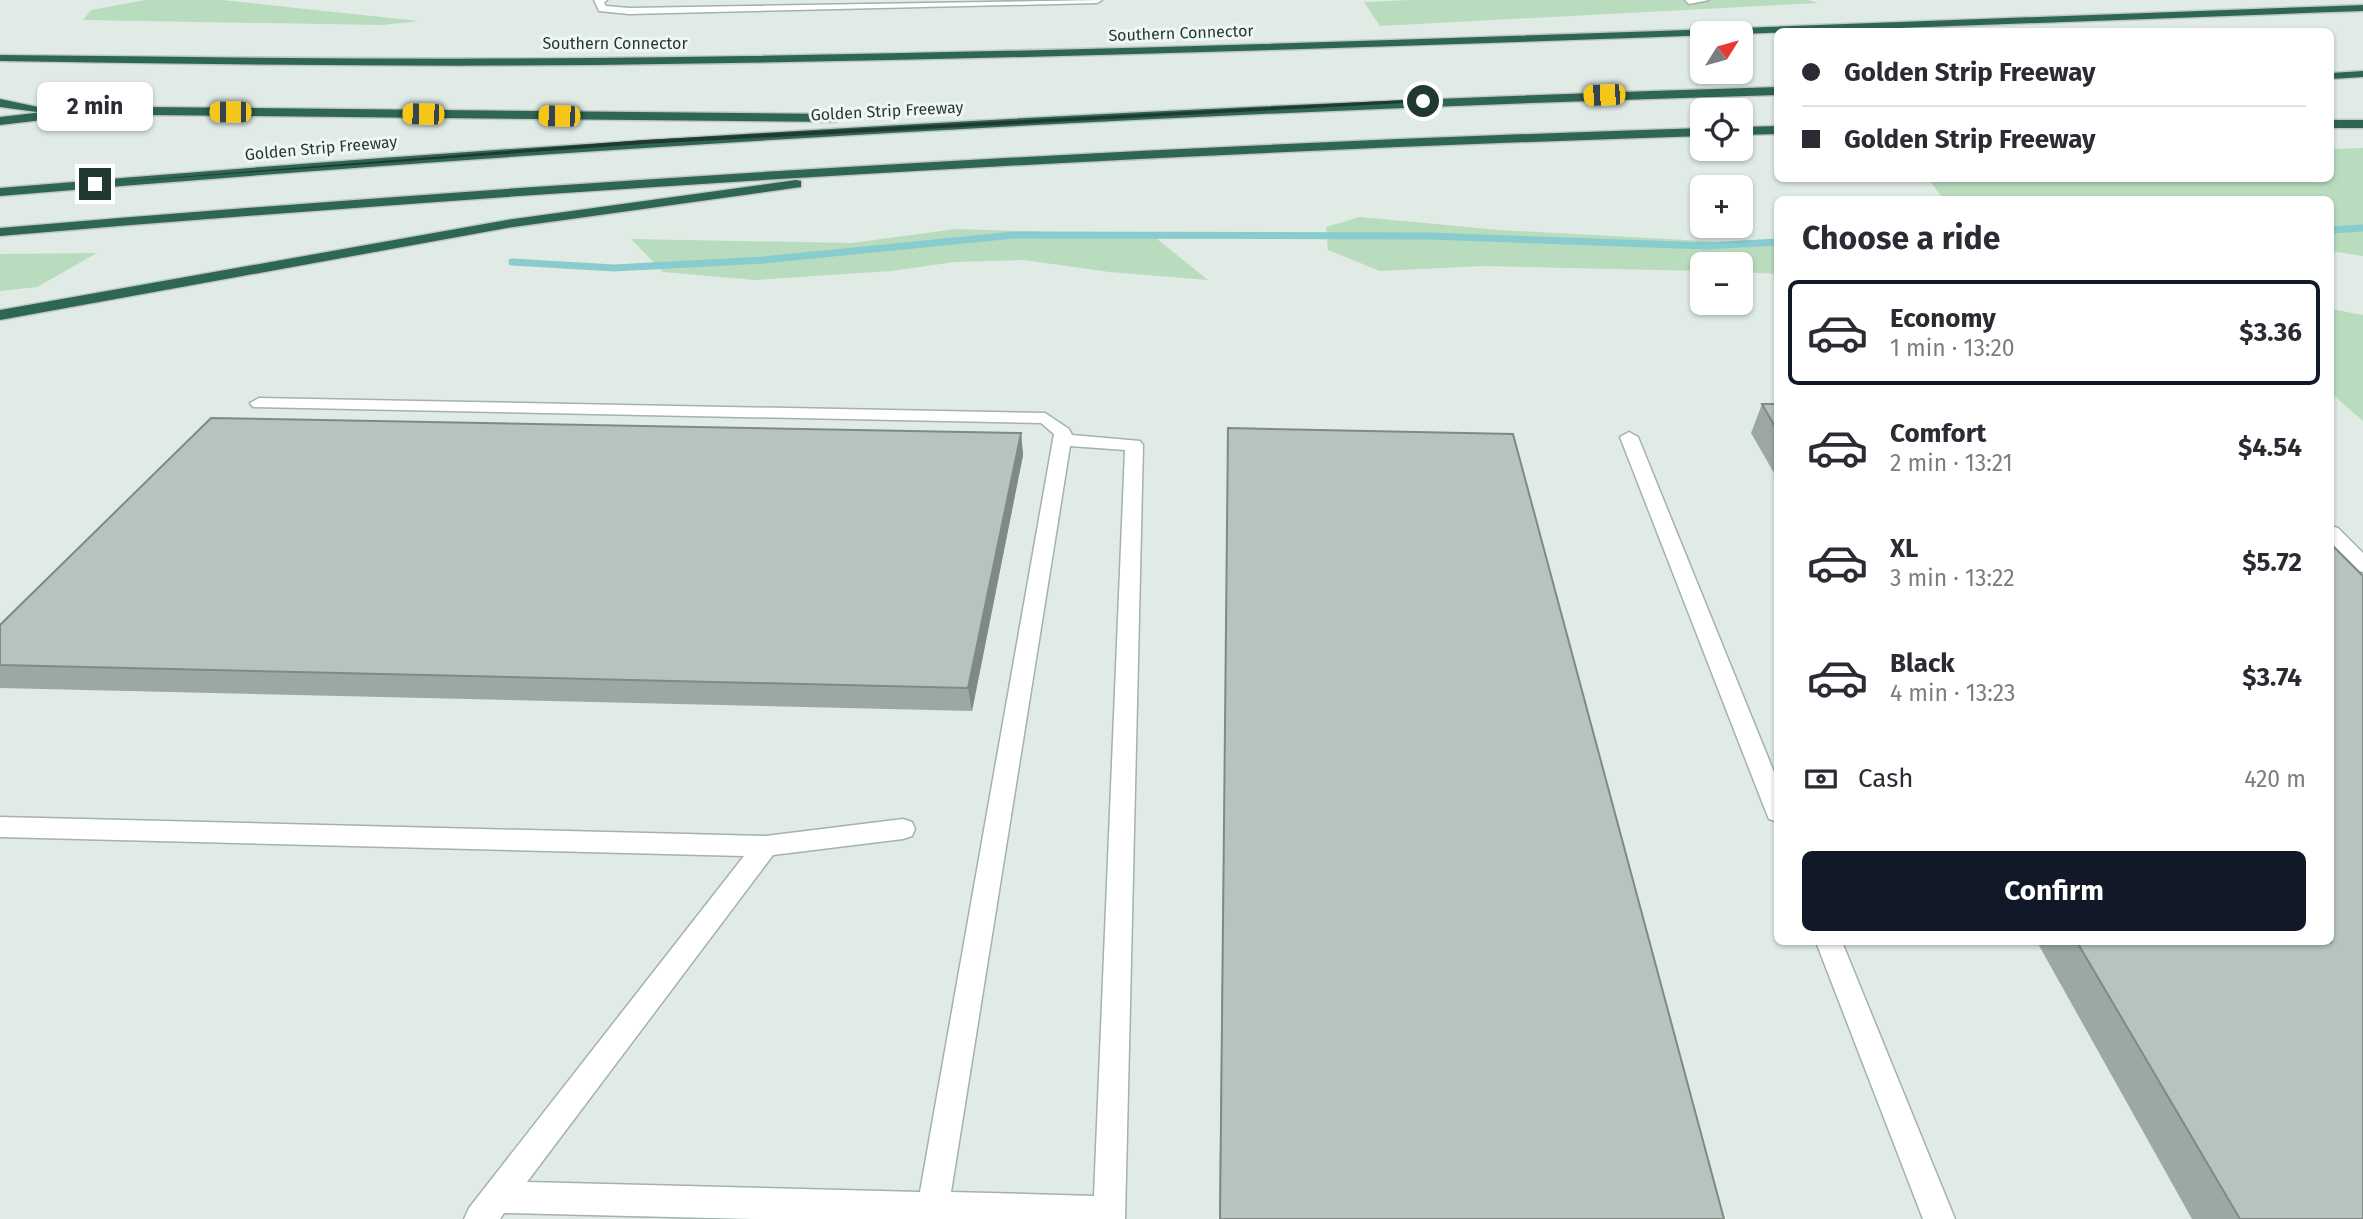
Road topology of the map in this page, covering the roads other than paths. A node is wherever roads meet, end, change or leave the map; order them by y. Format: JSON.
{"nodes":[{"id":1,"x":602,"y":0,"type":"edge"},
{"id":2,"x":1097,"y":0,"type":"edge"},
{"id":3,"x":1703,"y":0,"type":"edge"},
{"id":4,"x":2276,"y":0,"type":"edge"},
{"id":5,"x":1689,"y":1,"type":"edge"},
{"id":6,"x":2363,"y":8,"type":"edge"},
{"id":7,"x":2111,"y":17,"type":"junction"},
{"id":8,"x":2363,"y":20,"type":"edge"},
{"id":9,"x":1774,"y":28,"type":"edge"},
{"id":10,"x":1782,"y":28,"type":"edge"},
{"id":11,"x":2154,"y":28,"type":"edge"},
{"id":12,"x":1774,"y":41,"type":"edge"},
{"id":13,"x":1754,"y":42,"type":"edge"},
{"id":14,"x":1690,"y":44,"type":"edge"},
{"id":15,"x":0,"y":58,"type":"edge"},
{"id":16,"x":0,"y":70,"type":"edge"},
{"id":17,"x":2363,"y":74,"type":"edge"},
{"id":18,"x":2334,"y":76,"type":"edge"},
{"id":19,"x":2334,"y":85,"type":"edge"},
{"id":20,"x":2363,"y":85,"type":"edge"},
{"id":21,"x":1774,"y":91,"type":"edge"},
{"id":22,"x":0,"y":103,"type":"edge"},
{"id":23,"x":77,"y":112,"type":"junction"},
{"id":24,"x":1104,"y":117,"type":"junction"},
{"id":25,"x":0,"y":121,"type":"edge"},
{"id":26,"x":2334,"y":124,"type":"edge"},
{"id":27,"x":2363,"y":124,"type":"edge"},
{"id":28,"x":1774,"y":130,"type":"edge"},
{"id":29,"x":1753,"y":131,"type":"edge"},
{"id":30,"x":1690,"y":132,"type":"edge"},
{"id":31,"x":965,"y":160,"type":"junction"},
{"id":32,"x":0,"y":192,"type":"edge"},
{"id":33,"x":0,"y":232,"type":"edge"},
{"id":34,"x":0,"y":317,"type":"edge"},
{"id":35,"x":259,"y":403,"type":"dead end"},
{"id":36,"x":1629,"y":438,"type":"dead end"},
{"id":37,"x":1061,"y":440,"type":"junction"},
{"id":38,"x":2334,"y":535,"type":"edge"},
{"id":39,"x":2363,"y":565,"type":"edge"},
{"id":40,"x":1774,"y":802,"type":"edge"},
{"id":41,"x":0,"y":827,"type":"edge"},
{"id":42,"x":903,"y":829,"type":"dead end"},
{"id":43,"x":766,"y":846,"type":"junction"},
{"id":44,"x":1830,"y":945,"type":"edge"},
{"id":45,"x":489,"y":1208,"type":"edge"},
{"id":46,"x":932,"y":1213,"type":"edge"},
{"id":47,"x":1110,"y":1215,"type":"edge"},
{"id":48,"x":1940,"y":1219,"type":"edge"}],
"edges":[{"from":1,"to":2,"type":"lane"},
{"from":3,"to":5,"type":"lane"},
{"from":4,"to":7,"type":"highway"},
{"from":6,"to":7,"type":"highway","name":"Southern Connector"},
{"from":7,"to":10,"type":"highway","name":"Southern Connector"},
{"from":8,"to":11,"type":"highway"},
{"from":9,"to":15,"type":"highway","name":"Southern Connector"},
{"from":12,"to":13,"type":"highway"},
{"from":14,"to":16,"type":"highway","name":"Southern Connector"},
{"from":17,"to":18,"type":"highway"},
{"from":19,"to":20,"type":"highway"},
{"from":21,"to":24,"type":"highway","name":"Golden Strip Freeway"},
{"from":22,"to":23,"type":"highway"},
{"from":23,"to":24,"type":"highway"},
{"from":23,"to":25,"type":"highway"},
{"from":24,"to":32,"type":"highway","name":"Golden Strip Freeway"},
{"from":26,"to":27,"type":"highway"},
{"from":28,"to":29,"type":"highway"},
{"from":30,"to":31,"type":"highway"},
{"from":31,"to":33,"type":"highway"},
{"from":31,"to":34,"type":"highway"},
{"from":35,"to":37,"type":"lane"},
{"from":36,"to":40,"type":"lane"},
{"from":37,"to":46,"type":"lane"},
{"from":37,"to":47,"type":"lane"},
{"from":38,"to":39,"type":"lane"},
{"from":41,"to":43,"type":"lane"},
{"from":42,"to":43,"type":"lane"},
{"from":43,"to":45,"type":"lane"},
{"from":44,"to":48,"type":"lane"},
{"from":45,"to":46,"type":"lane"},
{"from":46,"to":47,"type":"lane"}]}
